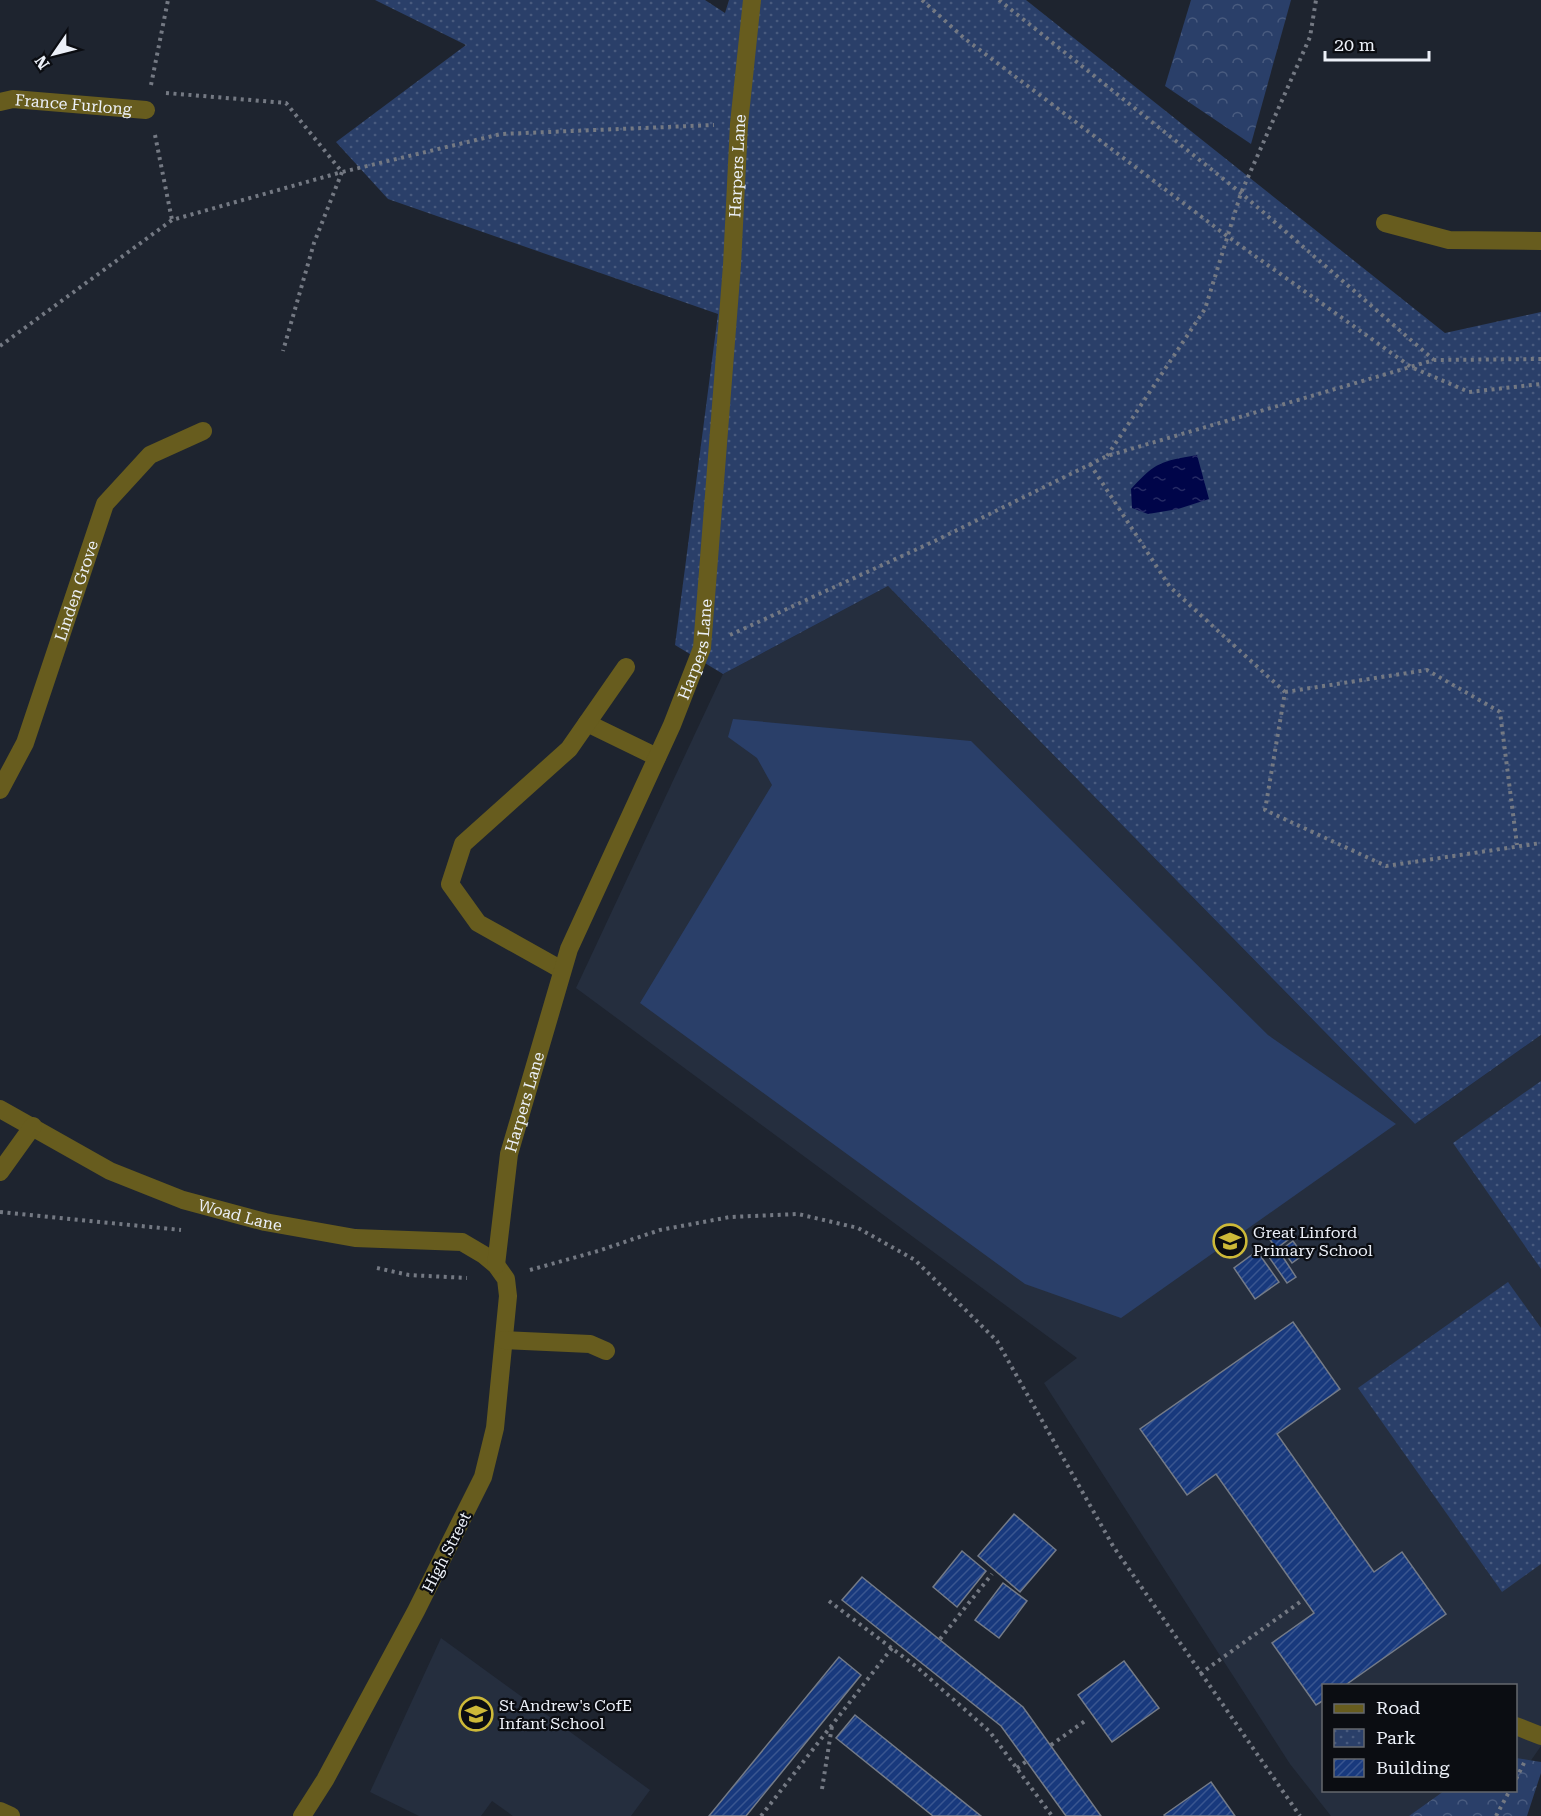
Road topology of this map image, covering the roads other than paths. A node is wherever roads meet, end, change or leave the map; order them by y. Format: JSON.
{"nodes":[{"id":1,"x":752,"y":0,"type":"edge"},
{"id":2,"x":0,"y":102,"type":"edge"},
{"id":3,"x":146,"y":110,"type":"dead end"},
{"id":4,"x":1384,"y":223,"type":"dead end"},
{"id":5,"x":1541,"y":241,"type":"edge"},
{"id":6,"x":203,"y":431,"type":"dead end"},
{"id":7,"x":626,"y":667,"type":"dead end"},
{"id":8,"x":587,"y":723,"type":"junction"},
{"id":9,"x":657,"y":757,"type":"junction"},
{"id":10,"x":0,"y":790,"type":"edge"},
{"id":11,"x":562,"y":970,"type":"junction"},
{"id":12,"x":0,"y":1109,"type":"edge"},
{"id":13,"x":33,"y":1126,"type":"junction"},
{"id":14,"x":0,"y":1172,"type":"edge"},
{"id":15,"x":501,"y":1272,"type":"junction"},
{"id":16,"x":504,"y":1340,"type":"junction"},
{"id":17,"x":606,"y":1351,"type":"dead end"},
{"id":18,"x":1517,"y":1727,"type":"edge"},
{"id":19,"x":1541,"y":1736,"type":"edge"},
{"id":20,"x":0,"y":1811,"type":"edge"},
{"id":21,"x":11,"y":1816,"type":"edge"},
{"id":22,"x":303,"y":1816,"type":"edge"}],
"edges":[{"from":1,"to":9,"type":"street","name":"Harpers Lane"},
{"from":2,"to":3,"type":"street","name":"France Furlong"},
{"from":4,"to":5,"type":"street"},
{"from":6,"to":10,"type":"street","name":"Linden Grove"},
{"from":7,"to":8,"type":"street"},
{"from":8,"to":9,"type":"street"},
{"from":8,"to":11,"type":"street"},
{"from":9,"to":11,"type":"street","name":"Harpers Lane"},
{"from":11,"to":15,"type":"street","name":"Harpers Lane"},
{"from":12,"to":13,"type":"street","name":"Woad Lane"},
{"from":13,"to":14,"type":"street"},
{"from":13,"to":15,"type":"street","name":"Woad Lane"},
{"from":15,"to":16,"type":"street","name":"High Street"},
{"from":16,"to":17,"type":"street"},
{"from":16,"to":22,"type":"street","name":"High Street"},
{"from":18,"to":19,"type":"street"},
{"from":20,"to":21,"type":"street"}]}
